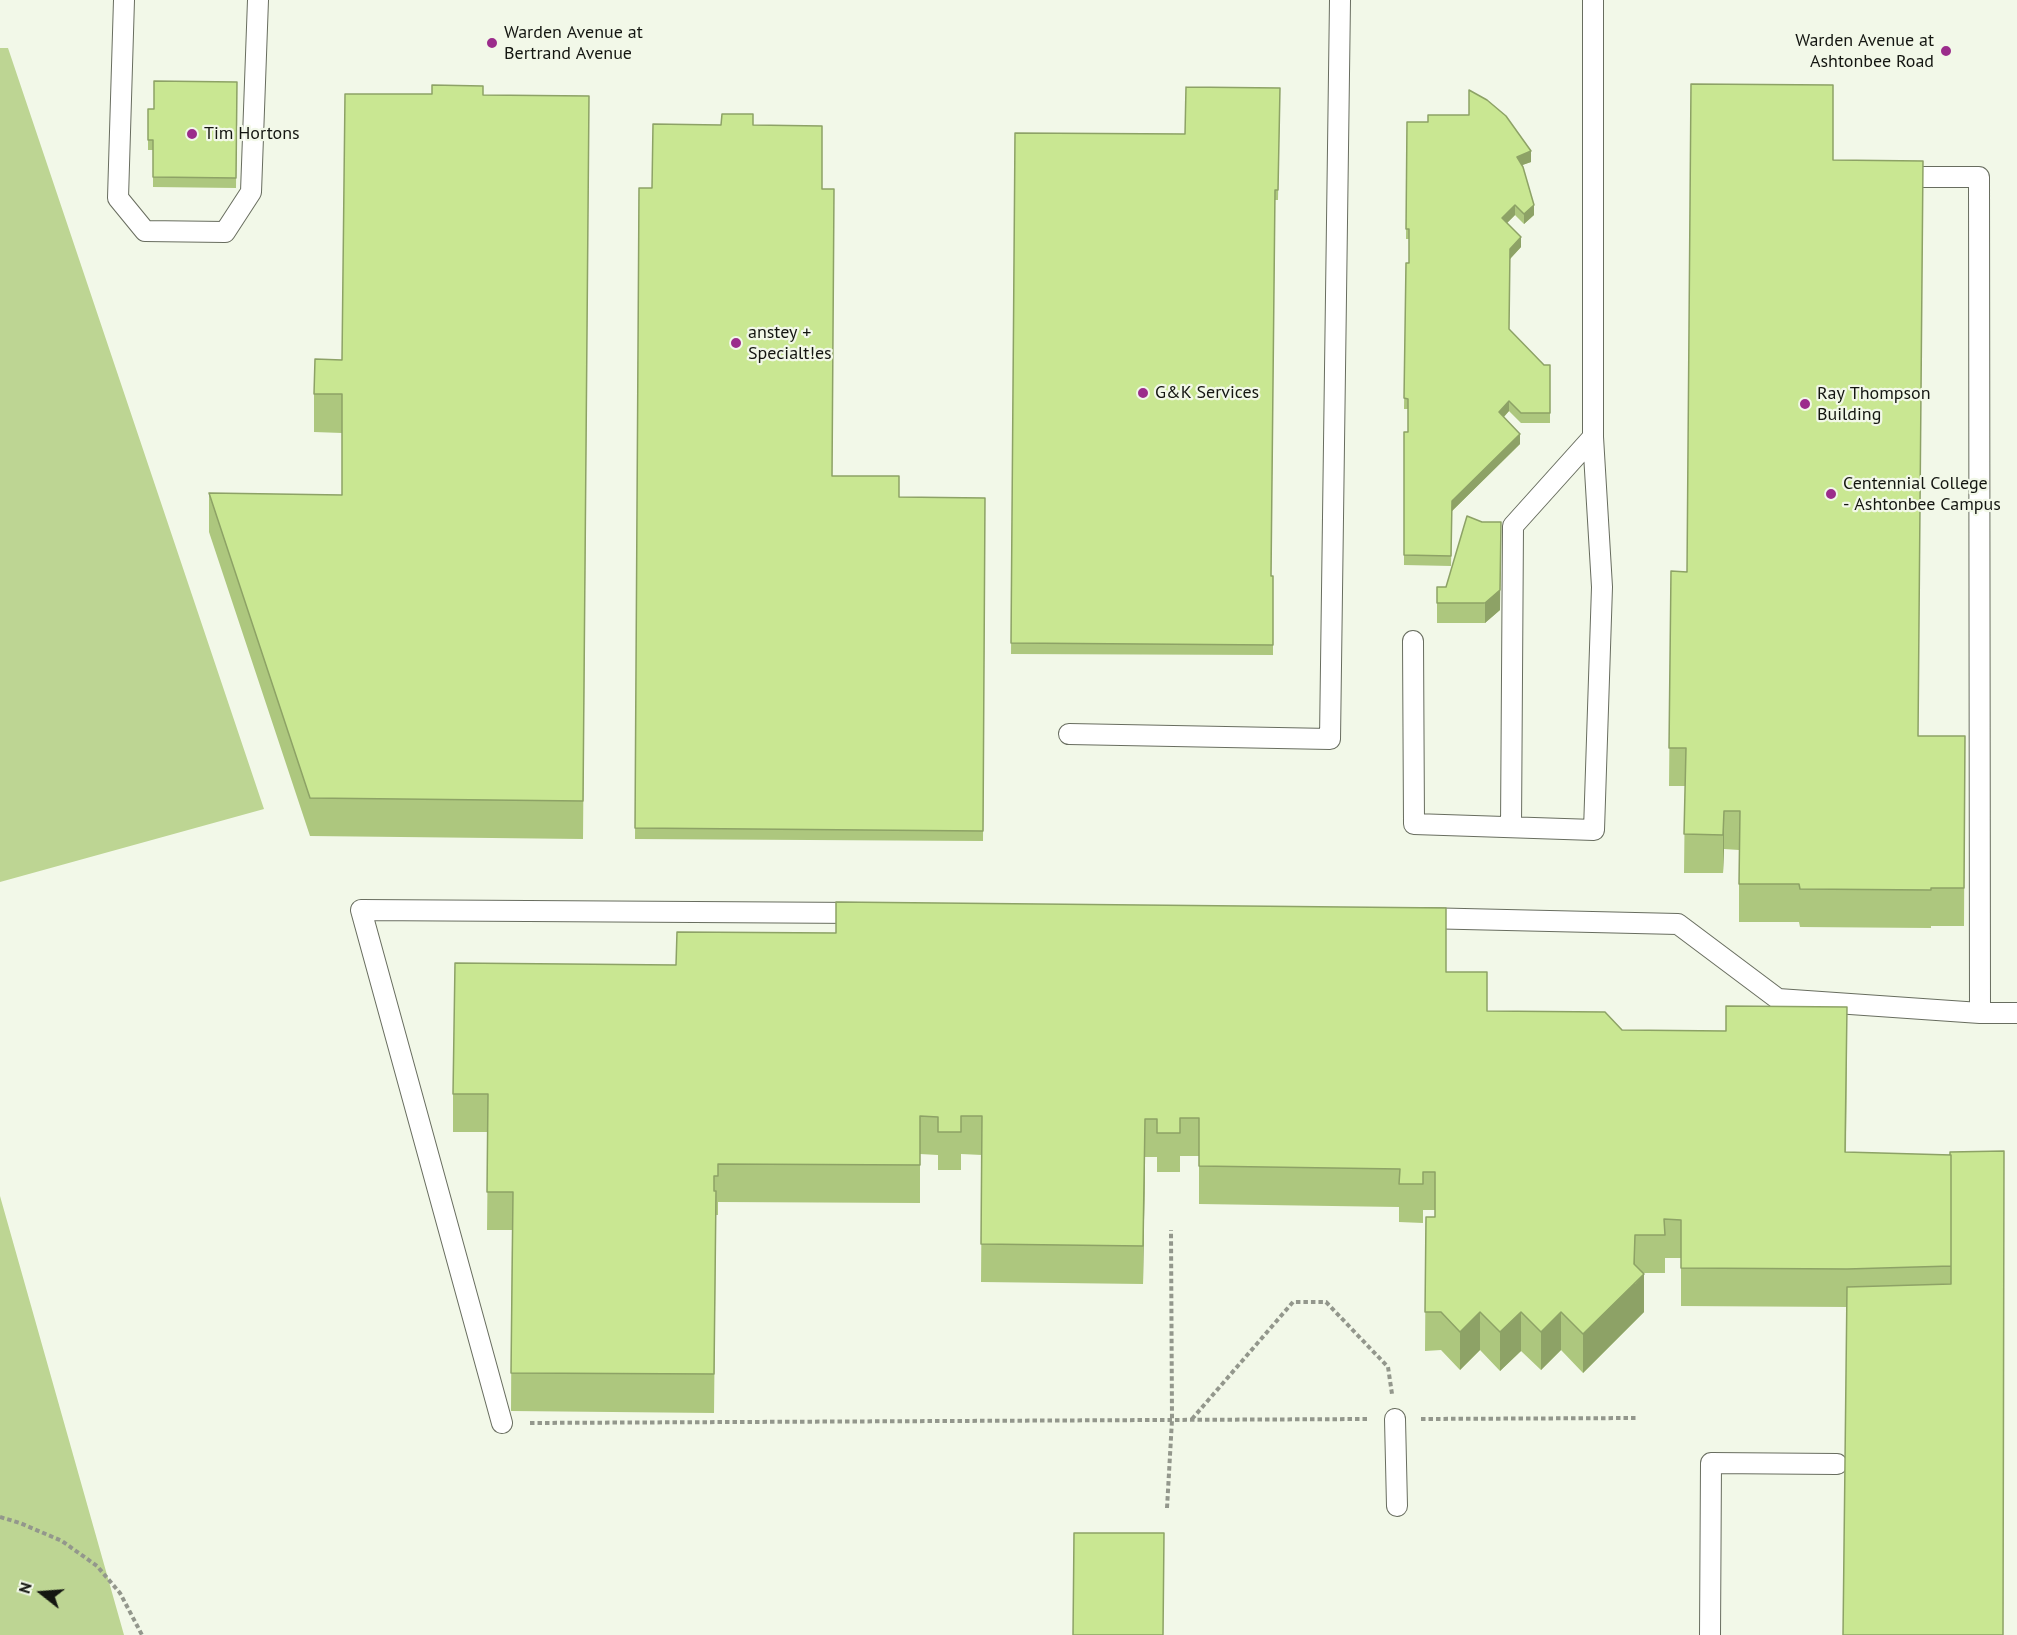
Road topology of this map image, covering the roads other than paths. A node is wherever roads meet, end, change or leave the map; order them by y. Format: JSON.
{"nodes":[{"id":1,"x":124,"y":0,"type":"edge"},
{"id":2,"x":258,"y":0,"type":"edge"},
{"id":3,"x":1340,"y":0,"type":"edge"},
{"id":4,"x":1593,"y":0,"type":"edge"},
{"id":5,"x":1874,"y":177,"type":"edge"},
{"id":6,"x":1593,"y":437,"type":"junction"},
{"id":7,"x":1413,"y":641,"type":"dead end"},
{"id":8,"x":1070,"y":734,"type":"dead end"},
{"id":9,"x":1511,"y":827,"type":"junction"},
{"id":10,"x":884,"y":914,"type":"edge"},
{"id":11,"x":1407,"y":918,"type":"edge"},
{"id":12,"x":1980,"y":1013,"type":"junction"},
{"id":13,"x":2017,"y":1013,"type":"edge"},
{"id":14,"x":1395,"y":1419,"type":"road end"},
{"id":15,"x":502,"y":1423,"type":"road end"},
{"id":16,"x":1837,"y":1464,"type":"dead end"},
{"id":17,"x":1398,"y":1506,"type":"dead end"},
{"id":18,"x":1710,"y":1635,"type":"edge"}],
"edges":[{"from":1,"to":2,"type":"lane"},
{"from":3,"to":8,"type":"lane"},
{"from":4,"to":6,"type":"lane"},
{"from":5,"to":12,"type":"lane"},
{"from":6,"to":9,"type":"lane"},
{"from":6,"to":9,"type":"lane"},
{"from":7,"to":9,"type":"lane"},
{"from":10,"to":15,"type":"lane"},
{"from":11,"to":12,"type":"lane"},
{"from":12,"to":13,"type":"lane"},
{"from":14,"to":17,"type":"lane"},
{"from":16,"to":18,"type":"lane"}]}
